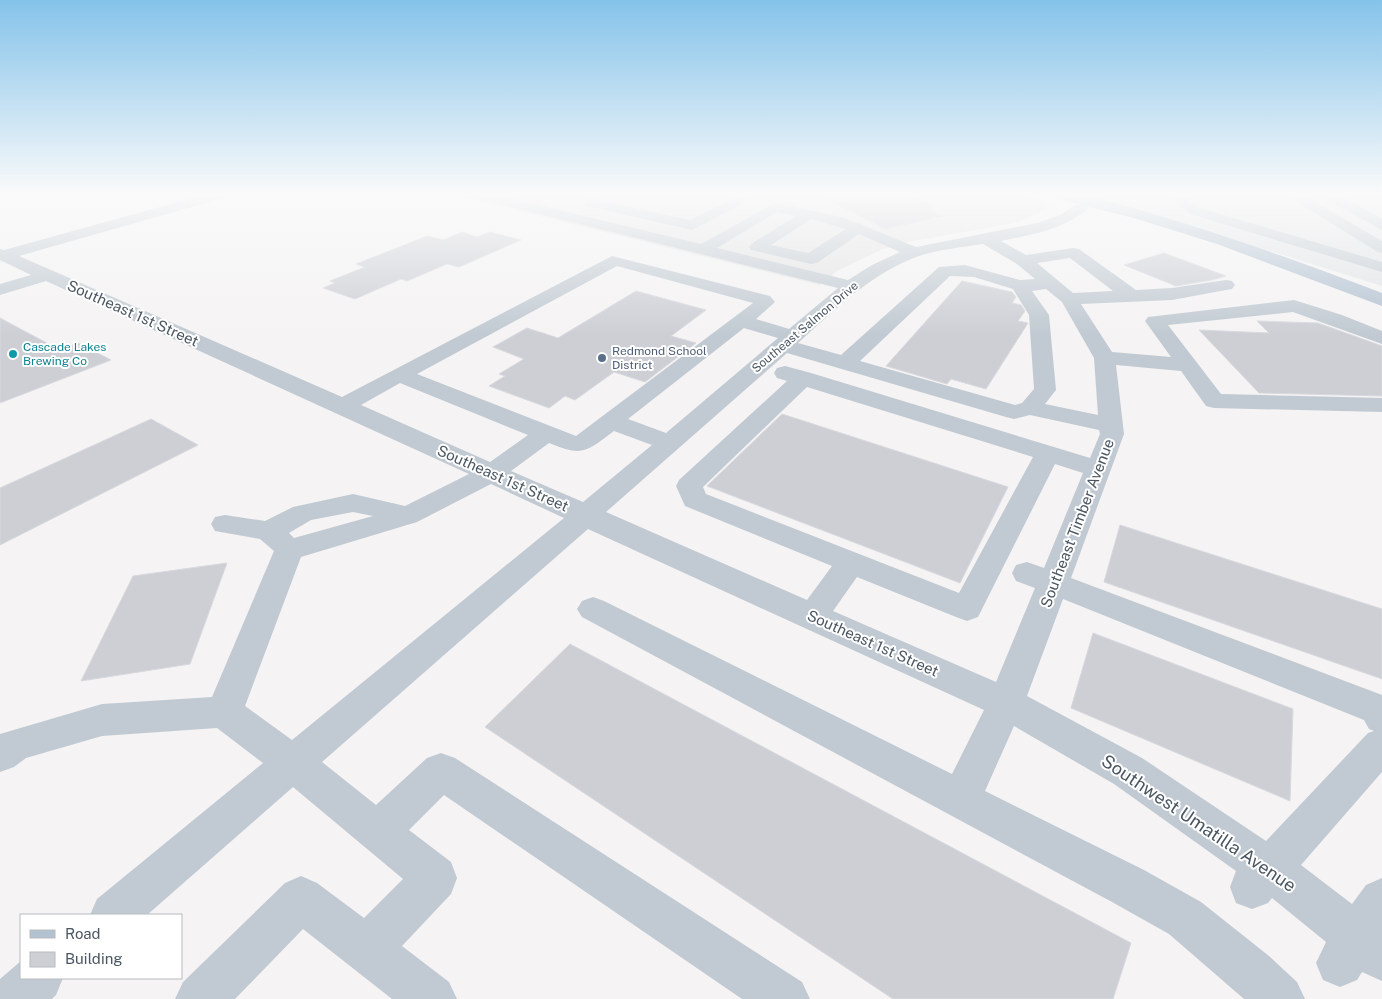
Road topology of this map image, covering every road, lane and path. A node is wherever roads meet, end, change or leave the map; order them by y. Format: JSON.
{"nodes":[{"id":1,"x":50,"y":242,"type":"edge"},
{"id":2,"x":669,"y":242,"type":"edge"},
{"id":3,"x":717,"y":242,"type":"edge"},
{"id":4,"x":766,"y":242,"type":"edge"},
{"id":5,"x":837,"y":242,"type":"edge"},
{"id":6,"x":891,"y":242,"type":"edge"},
{"id":7,"x":968,"y":242,"type":"edge"},
{"id":8,"x":991,"y":242,"type":"edge"},
{"id":9,"x":1225,"y":242,"type":"edge"},
{"id":10,"x":1297,"y":242,"type":"edge"},
{"id":11,"x":703,"y":250,"type":"junction"},
{"id":12,"x":916,"y":252,"type":"junction"},
{"id":13,"x":2,"y":255,"type":"edge"},
{"id":14,"x":1023,"y":260,"type":"junction"},
{"id":15,"x":1382,"y":267,"type":"edge"},
{"id":16,"x":48,"y":275,"type":"junction"},
{"id":17,"x":1049,"y":283,"type":"junction"},
{"id":18,"x":1226,"y":285,"type":"dead end"},
{"id":19,"x":851,"y":286,"type":"junction"},
{"id":20,"x":1020,"y":286,"type":"junction"},
{"id":21,"x":0,"y":290,"type":"edge"},
{"id":22,"x":1133,"y":297,"type":"junction"},
{"id":23,"x":1069,"y":299,"type":"junction"},
{"id":24,"x":1382,"y":300,"type":"edge"},
{"id":25,"x":741,"y":322,"type":"junction"},
{"id":26,"x":1382,"y":338,"type":"edge"},
{"id":27,"x":788,"y":341,"type":"junction"},
{"id":28,"x":1105,"y":358,"type":"junction"},
{"id":29,"x":845,"y":363,"type":"junction"},
{"id":30,"x":759,"y":365,"type":"junction"},
{"id":31,"x":1186,"y":365,"type":"junction"},
{"id":32,"x":399,"y":375,"type":"junction"},
{"id":33,"x":802,"y":378,"type":"junction"},
{"id":34,"x":1382,"y":405,"type":"edge"},
{"id":35,"x":342,"y":406,"type":"junction"},
{"id":36,"x":1030,"y":408,"type":"junction"},
{"id":37,"x":610,"y":421,"type":"junction"},
{"id":38,"x":1111,"y":425,"type":"junction"},
{"id":39,"x":546,"y":433,"type":"junction"},
{"id":40,"x":670,"y":443,"type":"junction"},
{"id":41,"x":1048,"y":453,"type":"junction"},
{"id":42,"x":1098,"y":468,"type":"junction"},
{"id":43,"x":492,"y":473,"type":"junction"},
{"id":44,"x":586,"y":515,"type":"junction"},
{"id":45,"x":225,"y":524,"type":"dead end"},
{"id":46,"x":279,"y":540,"type":"junction"},
{"id":47,"x":850,"y":562,"type":"junction"},
{"id":48,"x":1027,"y":573,"type":"dead end"},
{"id":49,"x":593,"y":609,"type":"dead end"},
{"id":50,"x":813,"y":616,"type":"junction"},
{"id":51,"x":1006,"y":703,"type":"junction"},
{"id":52,"x":224,"y":712,"type":"junction"},
{"id":53,"x":1382,"y":718,"type":"edge"},
{"id":54,"x":1382,"y":744,"type":"edge"},
{"id":55,"x":0,"y":755,"type":"edge"},
{"id":56,"x":293,"y":763,"type":"junction"},
{"id":57,"x":961,"y":799,"type":"junction"},
{"id":58,"x":376,"y":832,"type":"junction"},
{"id":59,"x":1252,"y":887,"type":"dead end"},
{"id":60,"x":1382,"y":901,"type":"edge"},
{"id":61,"x":114,"y":914,"type":"edge"},
{"id":62,"x":368,"y":948,"type":"junction"},
{"id":63,"x":1361,"y":960,"type":"edge"},
{"id":64,"x":38,"y":979,"type":"edge"},
{"id":65,"x":14,"y":999,"type":"edge"},
{"id":66,"x":200,"y":999,"type":"edge"},
{"id":67,"x":431,"y":999,"type":"edge"},
{"id":68,"x":785,"y":999,"type":"edge"},
{"id":69,"x":1280,"y":999,"type":"edge"}],
"edges":[{"from":1,"to":13,"type":"street"},
{"from":2,"to":11,"type":"street"},
{"from":3,"to":11,"type":"street"},
{"from":4,"to":5,"type":"street"},
{"from":6,"to":12,"type":"street"},
{"from":7,"to":12,"type":"street","name":"Southeast Salmon Drive"},
{"from":8,"to":14,"type":"street","name":"Southeast Timber Avenue"},
{"from":9,"to":24,"type":"main road"},
{"from":10,"to":15,"type":"street"},
{"from":11,"to":19,"type":"street"},
{"from":12,"to":19,"type":"street","name":"Southeast Salmon Drive"},
{"from":13,"to":16,"type":"street","name":"Southeast 1st Street"},
{"from":14,"to":17,"type":"street","name":"Southeast Timber Avenue"},
{"from":14,"to":22,"type":"street"},
{"from":16,"to":21,"type":"street"},
{"from":16,"to":35,"type":"street","name":"Southeast 1st Street"},
{"from":17,"to":20,"type":"street"},
{"from":17,"to":23,"type":"street","name":"Southeast Timber Avenue"},
{"from":18,"to":22,"type":"street"},
{"from":19,"to":27,"type":"street","name":"Southeast Salmon Drive"},
{"from":20,"to":29,"type":"street"},
{"from":20,"to":36,"type":"street"},
{"from":22,"to":23,"type":"street"},
{"from":23,"to":28,"type":"street","name":"Southeast Timber Avenue"},
{"from":25,"to":27,"type":"street"},
{"from":25,"to":32,"type":"street"},
{"from":25,"to":37,"type":"street"},
{"from":26,"to":31,"type":"street"},
{"from":27,"to":29,"type":"street"},
{"from":27,"to":30,"type":"street","name":"Southeast Salmon Drive"},
{"from":28,"to":31,"type":"street"},
{"from":28,"to":38,"type":"street","name":"Southeast Timber Avenue"},
{"from":29,"to":36,"type":"street"},
{"from":30,"to":33,"type":"street"},
{"from":30,"to":40,"type":"street","name":"Southeast Salmon Drive"},
{"from":31,"to":34,"type":"street"},
{"from":32,"to":35,"type":"street"},
{"from":32,"to":39,"type":"street"},
{"from":33,"to":41,"type":"street"},
{"from":33,"to":47,"type":"street"},
{"from":35,"to":43,"type":"street","name":"Southeast 1st Street"},
{"from":36,"to":38,"type":"street"},
{"from":37,"to":39,"type":"street"},
{"from":37,"to":40,"type":"street"},
{"from":38,"to":42,"type":"street","name":"Southeast Timber Avenue"},
{"from":39,"to":43,"type":"street"},
{"from":40,"to":44,"type":"street","name":"Southeast Salmon Drive"},
{"from":41,"to":42,"type":"street"},
{"from":41,"to":47,"type":"street"},
{"from":42,"to":51,"type":"street","name":"Southeast Timber Avenue"},
{"from":43,"to":44,"type":"street","name":"Southeast 1st Street"},
{"from":43,"to":46,"type":"street"},
{"from":44,"to":50,"type":"street","name":"Southeast 1st Street"},
{"from":44,"to":56,"type":"street","name":"Southeast Salmon Drive"},
{"from":45,"to":46,"type":"street"},
{"from":46,"to":52,"type":"street"},
{"from":47,"to":50,"type":"street"},
{"from":48,"to":53,"type":"street"},
{"from":49,"to":57,"type":"street"},
{"from":50,"to":51,"type":"street","name":"Southeast 1st Street"},
{"from":51,"to":57,"type":"street","name":"Southeast Timber Avenue"},
{"from":51,"to":63,"type":"street","name":"Southwest Umatilla Avenue"},
{"from":52,"to":55,"type":"street"},
{"from":52,"to":56,"type":"street"},
{"from":54,"to":59,"type":"street"},
{"from":56,"to":58,"type":"street"},
{"from":56,"to":61,"type":"street","name":"Southeast Salmon Drive"},
{"from":57,"to":69,"type":"street"},
{"from":58,"to":62,"type":"street"},
{"from":58,"to":68,"type":"street"},
{"from":60,"to":63,"type":"street"},
{"from":62,"to":66,"type":"street"},
{"from":62,"to":67,"type":"street"},
{"from":64,"to":65,"type":"street"}]}
